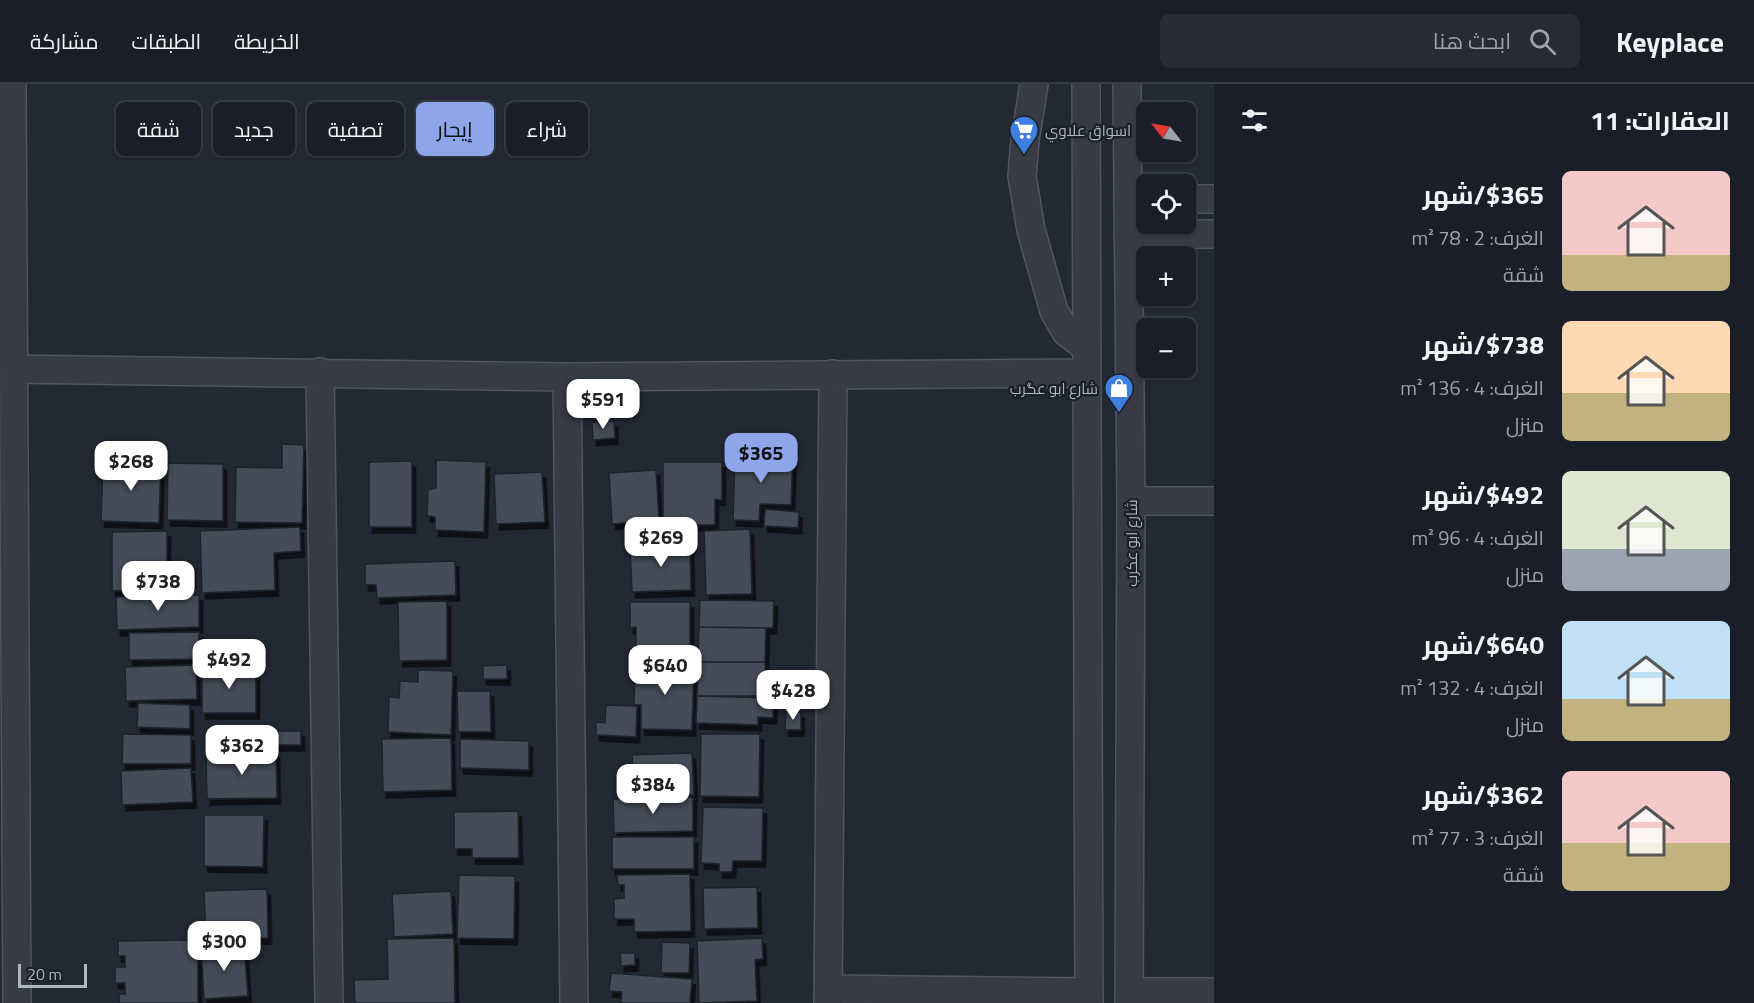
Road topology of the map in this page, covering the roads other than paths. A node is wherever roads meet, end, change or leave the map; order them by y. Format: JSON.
{"nodes":[{"id":1,"x":12,"y":84,"type":"edge"},
{"id":2,"x":1034,"y":84,"type":"edge"},
{"id":3,"x":1086,"y":84,"type":"edge"},
{"id":4,"x":1127,"y":84,"type":"edge"},
{"id":5,"x":1136,"y":188,"type":"edge"},
{"id":6,"x":1214,"y":199,"type":"edge"},
{"id":7,"x":1196,"y":200,"type":"edge"},
{"id":8,"x":1136,"y":204,"type":"edge"},
{"id":9,"x":1214,"y":234,"type":"edge"},
{"id":10,"x":1128,"y":235,"type":"junction"},
{"id":11,"x":1087,"y":361,"type":"junction"},
{"id":12,"x":12,"y":369,"type":"junction"},
{"id":13,"x":320,"y":372,"type":"junction"},
{"id":14,"x":833,"y":374,"type":"junction"},
{"id":15,"x":567,"y":377,"type":"junction"},
{"id":16,"x":1131,"y":501,"type":"junction"},
{"id":17,"x":1214,"y":501,"type":"edge"},
{"id":18,"x":1130,"y":743,"type":"junction"},
{"id":19,"x":1088,"y":744,"type":"junction"},
{"id":20,"x":1214,"y":992,"type":"edge"},
{"id":21,"x":828,"y":996,"type":"edge"},
{"id":22,"x":1089,"y":997,"type":"edge"},
{"id":23,"x":1129,"y":998,"type":"edge"},
{"id":24,"x":17,"y":1003,"type":"edge"},
{"id":25,"x":329,"y":1003,"type":"edge"},
{"id":26,"x":574,"y":1003,"type":"edge"}],
"edges":[{"from":1,"to":12,"type":"street"},
{"from":2,"to":11,"type":"street"},
{"from":3,"to":11,"type":"street"},
{"from":4,"to":5,"type":"street","name":"شارع ابو عكرب"},
{"from":6,"to":7,"type":"street"},
{"from":8,"to":10,"type":"street","name":"شارع ابو عكرب"},
{"from":9,"to":10,"type":"street"},
{"from":10,"to":16,"type":"street","name":"شارع ابو عكرب"},
{"from":11,"to":14,"type":"street"},
{"from":11,"to":19,"type":"street"},
{"from":12,"to":13,"type":"street"},
{"from":12,"to":24,"type":"street"},
{"from":13,"to":15,"type":"street"},
{"from":13,"to":25,"type":"street"},
{"from":14,"to":15,"type":"street"},
{"from":14,"to":21,"type":"street"},
{"from":15,"to":26,"type":"street"},
{"from":16,"to":17,"type":"street"},
{"from":16,"to":18,"type":"street","name":"شارع ابو عكرب"},
{"from":18,"to":19,"type":"street"},
{"from":18,"to":23,"type":"street","name":"شارع ابو عكرب"},
{"from":19,"to":22,"type":"street"},
{"from":20,"to":23,"type":"street"},
{"from":21,"to":22,"type":"street"}]}
